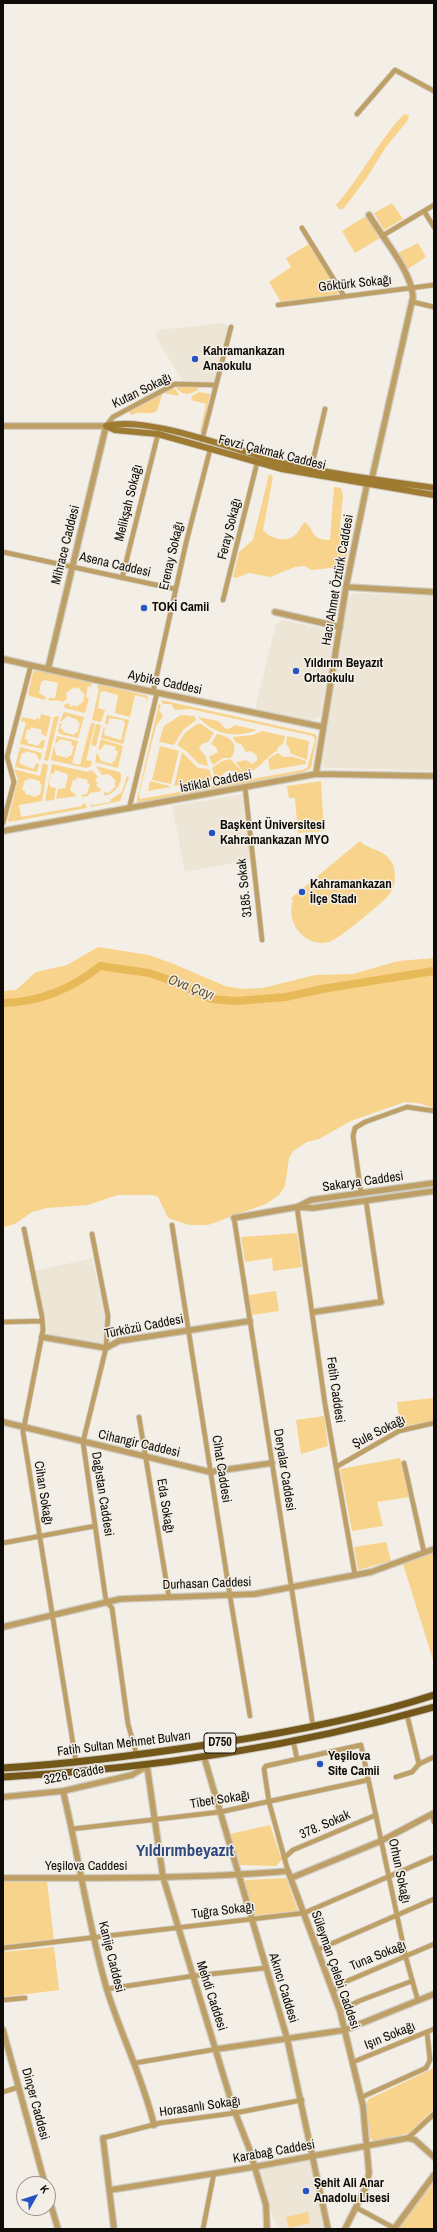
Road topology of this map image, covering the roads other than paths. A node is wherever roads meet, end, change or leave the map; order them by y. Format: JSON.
{"nodes":[{"id":1,"x":434,"y":91,"type":"edge"},
{"id":2,"x":357,"y":114,"type":"dead end"},
{"id":3,"x":434,"y":205,"type":"edge"},
{"id":4,"x":424,"y":211,"type":"junction"},
{"id":5,"x":369,"y":215,"type":"dead end"},
{"id":6,"x":434,"y":227,"type":"edge"},
{"id":7,"x":302,"y":228,"type":"dead end"},
{"id":8,"x":382,"y":236,"type":"junction"},
{"id":9,"x":434,"y":285,"type":"edge"},
{"id":10,"x":412,"y":289,"type":"junction"},
{"id":11,"x":344,"y":296,"type":"junction"},
{"id":12,"x":413,"y":302,"type":"junction"},
{"id":13,"x":278,"y":305,"type":"dead end"},
{"id":14,"x":434,"y":307,"type":"edge"},
{"id":15,"x":230,"y":327,"type":"dead end"},
{"id":16,"x":215,"y":385,"type":"junction"},
{"id":17,"x":325,"y":410,"type":"dead end"},
{"id":18,"x":3,"y":426,"type":"edge"},
{"id":19,"x":106,"y":426,"type":"junction"},
{"id":20,"x":158,"y":434,"type":"junction"},
{"id":21,"x":202,"y":440,"type":"junction"},
{"id":22,"x":210,"y":450,"type":"junction"},
{"id":23,"x":257,"y":463,"type":"junction"},
{"id":24,"x":311,"y":469,"type":"junction"},
{"id":25,"x":372,"y":478,"type":"junction"},
{"id":26,"x":367,"y":484,"type":"junction"},
{"id":27,"x":434,"y":488,"type":"edge"},
{"id":28,"x":434,"y":494,"type":"edge"},
{"id":29,"x":3,"y":552,"type":"edge"},
{"id":30,"x":71,"y":566,"type":"junction"},
{"id":31,"x":122,"y":578,"type":"junction"},
{"id":32,"x":346,"y":587,"type":"junction"},
{"id":33,"x":175,"y":590,"type":"junction"},
{"id":34,"x":434,"y":592,"type":"edge"},
{"id":35,"x":223,"y":600,"type":"dead end"},
{"id":36,"x":275,"y":612,"type":"dead end"},
{"id":37,"x":340,"y":627,"type":"junction"},
{"id":38,"x":3,"y":659,"type":"edge"},
{"id":39,"x":31,"y":665,"type":"junction"},
{"id":40,"x":48,"y":669,"type":"junction"},
{"id":41,"x":155,"y":692,"type":"junction"},
{"id":42,"x":323,"y":727,"type":"junction"},
{"id":43,"x":10,"y":769,"type":"junction"},
{"id":44,"x":3,"y":770,"type":"edge"},
{"id":45,"x":316,"y":774,"type":"junction"},
{"id":46,"x":434,"y":776,"type":"edge"},
{"id":47,"x":245,"y":787,"type":"junction"},
{"id":48,"x":129,"y":809,"type":"junction"},
{"id":49,"x":3,"y":823,"type":"edge"},
{"id":50,"x":3,"y":831,"type":"edge"},
{"id":51,"x":262,"y":940,"type":"dead end"},
{"id":52,"x":434,"y":1111,"type":"edge"},
{"id":53,"x":434,"y":1183,"type":"edge"},
{"id":54,"x":434,"y":1192,"type":"edge"},
{"id":55,"x":361,"y":1194,"type":"junction"},
{"id":56,"x":366,"y":1201,"type":"junction"},
{"id":57,"x":297,"y":1207,"type":"junction"},
{"id":58,"x":234,"y":1218,"type":"joint"},
{"id":59,"x":172,"y":1225,"type":"dead end"},
{"id":60,"x":24,"y":1229,"type":"dead end"},
{"id":61,"x":92,"y":1234,"type":"dead end"},
{"id":62,"x":381,"y":1302,"type":"joint"},
{"id":63,"x":314,"y":1312,"type":"junction"},
{"id":64,"x":42,"y":1321,"type":"junction"},
{"id":65,"x":250,"y":1321,"type":"junction"},
{"id":66,"x":3,"y":1322,"type":"edge"},
{"id":67,"x":188,"y":1329,"type":"junction"},
{"id":68,"x":42,"y":1337,"type":"junction"},
{"id":69,"x":106,"y":1348,"type":"junction"},
{"id":70,"x":139,"y":1417,"type":"dead end"},
{"id":71,"x":3,"y":1422,"type":"edge"},
{"id":72,"x":434,"y":1423,"type":"edge"},
{"id":73,"x":23,"y":1427,"type":"junction"},
{"id":74,"x":83,"y":1442,"type":"junction"},
{"id":75,"x":146,"y":1457,"type":"junction"},
{"id":76,"x":272,"y":1463,"type":"junction"},
{"id":77,"x":404,"y":1463,"type":"dead end"},
{"id":78,"x":336,"y":1467,"type":"junction"},
{"id":79,"x":210,"y":1472,"type":"junction"},
{"id":80,"x":95,"y":1526,"type":"junction"},
{"id":81,"x":39,"y":1536,"type":"junction"},
{"id":82,"x":3,"y":1543,"type":"edge"},
{"id":83,"x":434,"y":1549,"type":"edge"},
{"id":84,"x":424,"y":1552,"type":"junction"},
{"id":85,"x":355,"y":1575,"type":"junction"},
{"id":86,"x":291,"y":1586,"type":"junction"},
{"id":87,"x":230,"y":1596,"type":"junction"},
{"id":88,"x":169,"y":1598,"type":"junction"},
{"id":89,"x":106,"y":1601,"type":"junction"},
{"id":90,"x":51,"y":1615,"type":"junction"},
{"id":91,"x":3,"y":1627,"type":"edge"},
{"id":92,"x":434,"y":1695,"type":"edge"},
{"id":93,"x":434,"y":1707,"type":"edge"},
{"id":94,"x":407,"y":1715,"type":"junction"},
{"id":95,"x":250,"y":1716,"type":"dead end"},
{"id":96,"x":313,"y":1726,"type":"junction"},
{"id":97,"x":293,"y":1740,"type":"junction"},
{"id":98,"x":137,"y":1756,"type":"junction"},
{"id":99,"x":434,"y":1756,"type":"edge"},
{"id":100,"x":204,"y":1757,"type":"junction"},
{"id":101,"x":296,"y":1759,"type":"junction"},
{"id":102,"x":76,"y":1762,"type":"junction"},
{"id":103,"x":419,"y":1764,"type":"junction"},
{"id":104,"x":148,"y":1766,"type":"junction"},
{"id":105,"x":3,"y":1768,"type":"edge"},
{"id":106,"x":396,"y":1777,"type":"dead end"},
{"id":107,"x":3,"y":1778,"type":"edge"},
{"id":108,"x":368,"y":1780,"type":"junction"},
{"id":109,"x":64,"y":1791,"type":"junction"},
{"id":110,"x":3,"y":1796,"type":"edge"},
{"id":111,"x":268,"y":1802,"type":"junction"},
{"id":112,"x":220,"y":1812,"type":"junction"},
{"id":113,"x":433,"y":1813,"type":"edge"},
{"id":114,"x":376,"y":1815,"type":"junction"},
{"id":115,"x":154,"y":1821,"type":"junction"},
{"id":116,"x":434,"y":1822,"type":"edge"},
{"id":117,"x":72,"y":1829,"type":"junction"},
{"id":118,"x":381,"y":1841,"type":"junction"},
{"id":119,"x":434,"y":1857,"type":"edge"},
{"id":120,"x":284,"y":1858,"type":"junction"},
{"id":121,"x":288,"y":1871,"type":"junction"},
{"id":122,"x":239,"y":1875,"type":"junction"},
{"id":123,"x":163,"y":1877,"type":"junction"},
{"id":124,"x":3,"y":1878,"type":"edge"},
{"id":125,"x":82,"y":1878,"type":"junction"},
{"id":126,"x":291,"y":1878,"type":"junction"},
{"id":127,"x":389,"y":1878,"type":"junction"},
{"id":128,"x":434,"y":1900,"type":"edge"},
{"id":129,"x":304,"y":1913,"type":"junction"},
{"id":130,"x":397,"y":1916,"type":"junction"},
{"id":131,"x":251,"y":1919,"type":"junction"},
{"id":132,"x":178,"y":1927,"type":"junction"},
{"id":133,"x":94,"y":1938,"type":"junction"},
{"id":134,"x":434,"y":1944,"type":"edge"},
{"id":135,"x":3,"y":1948,"type":"edge"},
{"id":136,"x":317,"y":1950,"type":"junction"},
{"id":137,"x":406,"y":1958,"type":"junction"},
{"id":138,"x":266,"y":1968,"type":"junction"},
{"id":139,"x":193,"y":1976,"type":"junction"},
{"id":140,"x":412,"y":1981,"type":"junction"},
{"id":141,"x":107,"y":1989,"type":"junction"},
{"id":142,"x":333,"y":1991,"type":"junction"},
{"id":143,"x":434,"y":1994,"type":"edge"},
{"id":144,"x":25,"y":1998,"type":"dead end"},
{"id":145,"x":3,"y":2000,"type":"edge"},
{"id":146,"x":418,"y":2001,"type":"junction"},
{"id":147,"x":340,"y":2011,"type":"junction"},
{"id":148,"x":3,"y":2030,"type":"edge"},
{"id":149,"x":345,"y":2030,"type":"junction"},
{"id":150,"x":434,"y":2030,"type":"edge"},
{"id":151,"x":427,"y":2032,"type":"junction"},
{"id":152,"x":287,"y":2038,"type":"junction"},
{"id":153,"x":4,"y":2039,"type":"edge"},
{"id":154,"x":217,"y":2049,"type":"junction"},
{"id":155,"x":353,"y":2062,"type":"junction"},
{"id":156,"x":135,"y":2063,"type":"junction"},
{"id":157,"x":19,"y":2088,"type":"junction"},
{"id":158,"x":3,"y":2092,"type":"edge"},
{"id":159,"x":362,"y":2097,"type":"junction"},
{"id":160,"x":302,"y":2100,"type":"junction"},
{"id":161,"x":235,"y":2113,"type":"junction"},
{"id":162,"x":434,"y":2114,"type":"edge"},
{"id":163,"x":154,"y":2125,"type":"junction"},
{"id":164,"x":103,"y":2138,"type":"joint"},
{"id":165,"x":408,"y":2138,"type":"junction"},
{"id":166,"x":368,"y":2146,"type":"junction"},
{"id":167,"x":313,"y":2156,"type":"junction"},
{"id":168,"x":434,"y":2157,"type":"edge"},
{"id":169,"x":254,"y":2167,"type":"junction"},
{"id":170,"x":214,"y":2173,"type":"junction"},
{"id":171,"x":434,"y":2175,"type":"edge"},
{"id":172,"x":43,"y":2176,"type":"edge"},
{"id":173,"x":110,"y":2190,"type":"junction"},
{"id":174,"x":357,"y":2208,"type":"junction"},
{"id":175,"x":54,"y":2216,"type":"edge"},
{"id":176,"x":394,"y":2228,"type":"edge"},
{"id":177,"x":58,"y":2229,"type":"edge"},
{"id":178,"x":114,"y":2229,"type":"edge"},
{"id":179,"x":203,"y":2229,"type":"edge"},
{"id":180,"x":267,"y":2229,"type":"edge"},
{"id":181,"x":328,"y":2229,"type":"edge"},
{"id":182,"x":345,"y":2229,"type":"edge"}],
"edges":[{"from":1,"to":2,"type":"street"},
{"from":3,"to":4,"type":"street"},
{"from":4,"to":6,"type":"street"},
{"from":4,"to":8,"type":"street"},
{"from":5,"to":8,"type":"street"},
{"from":7,"to":11,"type":"street"},
{"from":8,"to":10,"type":"street"},
{"from":9,"to":10,"type":"street","name":"Göktürk Sokağı"},
{"from":10,"to":11,"type":"street","name":"Göktürk Sokağı"},
{"from":10,"to":12,"type":"street"},
{"from":11,"to":13,"type":"street","name":"Göktürk Sokağı"},
{"from":12,"to":14,"type":"street"},
{"from":12,"to":25,"type":"street"},
{"from":15,"to":16,"type":"street"},
{"from":16,"to":19,"type":"street","name":"Kutan Sokağı"},
{"from":16,"to":21,"type":"street"},
{"from":17,"to":24,"type":"street"},
{"from":18,"to":19,"type":"street","name":"Fevzi Çakmak Caddesi"},
{"from":19,"to":20,"type":"main road","name":"Fevzi Çakmak Caddesi"},
{"from":19,"to":21,"type":"main road","name":"Fevzi Çakmak Caddesi"},
{"from":19,"to":30,"type":"street","name":"Mihrace Caddesi"},
{"from":20,"to":22,"type":"main road","name":"Fevzi Çakmak Caddesi"},
{"from":20,"to":31,"type":"street","name":"Melikşah Sokağı"},
{"from":21,"to":24,"type":"main road","name":"Fevzi Çakmak Caddesi"},
{"from":22,"to":23,"type":"main road","name":"Fevzi Çakmak Caddesi"},
{"from":22,"to":33,"type":"street","name":"Erenay Sokağı"},
{"from":23,"to":26,"type":"main road","name":"Fevzi Çakmak Caddesi"},
{"from":23,"to":35,"type":"street","name":"Feray Sokağı"},
{"from":24,"to":25,"type":"main road","name":"Fevzi Çakmak Caddesi"},
{"from":25,"to":27,"type":"main road","name":"Fevzi Çakmak Caddesi"},
{"from":26,"to":28,"type":"main road","name":"Fevzi Çakmak Caddesi"},
{"from":26,"to":32,"type":"street","name":"Hacı Ahmet Öztürk Caddesi"},
{"from":29,"to":30,"type":"street","name":"Asena Caddesi"},
{"from":30,"to":31,"type":"street","name":"Asena Caddesi"},
{"from":30,"to":40,"type":"street","name":"Mihrace Caddesi"},
{"from":31,"to":33,"type":"street","name":"Asena Caddesi"},
{"from":32,"to":34,"type":"street"},
{"from":32,"to":37,"type":"street","name":"Hacı Ahmet Öztürk Caddesi"},
{"from":33,"to":41,"type":"street","name":"Erenay Sokağı"},
{"from":36,"to":37,"type":"street"},
{"from":37,"to":42,"type":"street","name":"Hacı Ahmet Öztürk Caddesi"},
{"from":38,"to":39,"type":"street","name":"Aybike Caddesi"},
{"from":39,"to":40,"type":"street","name":"Aybike Caddesi"},
{"from":39,"to":43,"type":"street"},
{"from":40,"to":41,"type":"street","name":"Aybike Caddesi"},
{"from":41,"to":42,"type":"street","name":"Aybike Caddesi"},
{"from":41,"to":48,"type":"street","name":"Erenay Sokağı"},
{"from":42,"to":45,"type":"street","name":"Hacı Ahmet Öztürk Caddesi"},
{"from":43,"to":44,"type":"street"},
{"from":43,"to":49,"type":"street"},
{"from":45,"to":46,"type":"street","name":"İstiklal Caddesi"},
{"from":45,"to":47,"type":"street","name":"İstiklal Caddesi"},
{"from":47,"to":48,"type":"street","name":"İstiklal Caddesi"},
{"from":47,"to":51,"type":"street","name":"3185. Sokak"},
{"from":48,"to":50,"type":"street","name":"İstiklal Caddesi"},
{"from":52,"to":55,"type":"street"},
{"from":53,"to":55,"type":"street","name":"Sakarya Caddesi"},
{"from":54,"to":56,"type":"street","name":"Sakarya Caddesi"},
{"from":55,"to":57,"type":"street","name":"Sakarya Caddesi"},
{"from":56,"to":57,"type":"street","name":"Sakarya Caddesi"},
{"from":56,"to":62,"type":"street"},
{"from":57,"to":58,"type":"street","name":"Sakarya Caddesi"},
{"from":57,"to":63,"type":"street","name":"Fetih Caddesi"},
{"from":58,"to":65,"type":"street","name":"Deryalar Caddesi"},
{"from":59,"to":67,"type":"street","name":"Cihat Caddesi"},
{"from":60,"to":64,"type":"street","name":"Cihan Sokağı"},
{"from":61,"to":69,"type":"street","name":"Dağıstan Caddesi"},
{"from":62,"to":63,"type":"street"},
{"from":63,"to":78,"type":"street","name":"Fetih Caddesi"},
{"from":64,"to":66,"type":"street"},
{"from":64,"to":68,"type":"street","name":"Cihan Sokağı"},
{"from":65,"to":67,"type":"street","name":"Türközü Caddesi"},
{"from":65,"to":76,"type":"street","name":"Deryalar Caddesi"},
{"from":67,"to":69,"type":"street","name":"Türközü Caddesi"},
{"from":67,"to":79,"type":"street","name":"Cihat Caddesi"},
{"from":68,"to":69,"type":"street","name":"Türközü Caddesi"},
{"from":68,"to":73,"type":"street","name":"Cihan Sokağı"},
{"from":69,"to":74,"type":"street","name":"Dağıstan Caddesi"},
{"from":70,"to":75,"type":"street","name":"Eda Sokağı"},
{"from":71,"to":73,"type":"street","name":"Cihangir Caddesi"},
{"from":72,"to":78,"type":"street","name":"Şule Sokağı"},
{"from":73,"to":74,"type":"street","name":"Cihangir Caddesi"},
{"from":73,"to":81,"type":"street","name":"Cihan Sokağı"},
{"from":74,"to":75,"type":"street","name":"Cihangir Caddesi"},
{"from":74,"to":80,"type":"street","name":"Dağıstan Caddesi"},
{"from":75,"to":79,"type":"street","name":"Cihangir Caddesi"},
{"from":75,"to":88,"type":"street","name":"Eda Sokağı"},
{"from":76,"to":79,"type":"street","name":"Cihangir Caddesi"},
{"from":76,"to":86,"type":"street","name":"Deryalar Caddesi"},
{"from":77,"to":84,"type":"street"},
{"from":78,"to":85,"type":"street","name":"Fetih Caddesi"},
{"from":79,"to":87,"type":"street","name":"Cihat Caddesi"},
{"from":80,"to":81,"type":"street"},
{"from":80,"to":89,"type":"street","name":"Dağıstan Caddesi"},
{"from":81,"to":82,"type":"street"},
{"from":81,"to":90,"type":"street","name":"Cihan Sokağı"},
{"from":83,"to":84,"type":"street","name":"Durhasan Caddesi"},
{"from":84,"to":85,"type":"street","name":"Durhasan Caddesi"},
{"from":85,"to":86,"type":"street","name":"Durhasan Caddesi"},
{"from":86,"to":87,"type":"street","name":"Durhasan Caddesi"},
{"from":86,"to":96,"type":"street","name":"Deryalar Caddesi"},
{"from":87,"to":88,"type":"street","name":"Durhasan Caddesi"},
{"from":87,"to":95,"type":"street","name":"Cihat Caddesi"},
{"from":88,"to":89,"type":"street","name":"Durhasan Caddesi"},
{"from":89,"to":90,"type":"street","name":"Durhasan Caddesi"},
{"from":89,"to":98,"type":"street","name":"Dağıstan Caddesi"},
{"from":90,"to":91,"type":"street","name":"Durhasan Caddesi"},
{"from":90,"to":102,"type":"street","name":"Cihan Sokağı"},
{"from":92,"to":96,"type":"highway","name":"Fatih Sultan Mehmet Bulvarı","number":"D750"},
{"from":93,"to":94,"type":"highway","name":"Fatih Sultan Mehmet Bulvarı","number":"D750"},
{"from":94,"to":97,"type":"highway","name":"Fatih Sultan Mehmet Bulvarı","number":"D750"},
{"from":94,"to":103,"type":"street"},
{"from":96,"to":98,"type":"highway","name":"Fatih Sultan Mehmet Bulvarı","number":"D750"},
{"from":97,"to":100,"type":"highway","name":"Fatih Sultan Mehmet Bulvarı","number":"D750"},
{"from":97,"to":101,"type":"street"},
{"from":98,"to":102,"type":"highway","name":"Fatih Sultan Mehmet Bulvarı","number":"D750"},
{"from":99,"to":103,"type":"street"},
{"from":100,"to":104,"type":"highway","name":"Fatih Sultan Mehmet Bulvarı","number":"D750"},
{"from":100,"to":112,"type":"street","name":"Akıncı Caddesi"},
{"from":101,"to":108,"type":"street","name":"Orhun Sokağı"},
{"from":101,"to":111,"type":"street","name":"Süleyman Çelebi Caddesi"},
{"from":102,"to":105,"type":"highway","name":"Fatih Sultan Mehmet Bulvarı","number":"D750"},
{"from":103,"to":106,"type":"street"},
{"from":104,"to":107,"type":"highway","name":"Fatih Sultan Mehmet Bulvarı","number":"D750"},
{"from":104,"to":109,"type":"street","name":"3226. Cadde"},
{"from":104,"to":115,"type":"street","name":"Mehdi Caddesi"},
{"from":108,"to":111,"type":"street","name":"Tibet Sokağı"},
{"from":108,"to":114,"type":"street","name":"Orhun Sokağı"},
{"from":109,"to":110,"type":"street","name":"3226. Cadde"},
{"from":109,"to":117,"type":"street","name":"Kanije Caddesi"},
{"from":111,"to":112,"type":"street","name":"Tibet Sokağı"},
{"from":111,"to":120,"type":"street","name":"Süleyman Çelebi Caddesi"},
{"from":112,"to":115,"type":"street","name":"Tibet Sokağı"},
{"from":112,"to":122,"type":"street","name":"Akıncı Caddesi"},
{"from":113,"to":116,"type":"street"},
{"from":113,"to":118,"type":"street"},
{"from":114,"to":118,"type":"street","name":"Orhun Sokağı"},
{"from":114,"to":120,"type":"street","name":"378. Sokak"},
{"from":115,"to":117,"type":"street","name":"Tibet Sokağı"},
{"from":115,"to":123,"type":"street","name":"Mehdi Caddesi"},
{"from":117,"to":125,"type":"street","name":"Kanije Caddesi"},
{"from":118,"to":126,"type":"street"},
{"from":118,"to":127,"type":"street","name":"Orhun Sokağı"},
{"from":119,"to":127,"type":"street","name":"Tuğra Sokağı"},
{"from":120,"to":121,"type":"street","name":"Süleyman Çelebi Caddesi"},
{"from":121,"to":122,"type":"street","name":"Yeşilova Caddesi"},
{"from":121,"to":126,"type":"street","name":"Süleyman Çelebi Caddesi"},
{"from":122,"to":123,"type":"street","name":"Yeşilova Caddesi"},
{"from":122,"to":131,"type":"street","name":"Akıncı Caddesi"},
{"from":123,"to":125,"type":"street","name":"Yeşilova Caddesi"},
{"from":123,"to":132,"type":"street","name":"Mehdi Caddesi"},
{"from":124,"to":125,"type":"street","name":"Yeşilova Caddesi"},
{"from":125,"to":133,"type":"street","name":"Kanije Caddesi"},
{"from":126,"to":129,"type":"street","name":"Süleyman Çelebi Caddesi"},
{"from":127,"to":129,"type":"street","name":"Tuğra Sokağı"},
{"from":127,"to":130,"type":"street","name":"Orhun Sokağı"},
{"from":128,"to":130,"type":"street"},
{"from":129,"to":131,"type":"street","name":"Tuğra Sokağı"},
{"from":129,"to":136,"type":"street","name":"Süleyman Çelebi Caddesi"},
{"from":130,"to":136,"type":"street"},
{"from":130,"to":137,"type":"street","name":"Orhun Sokağı"},
{"from":131,"to":132,"type":"street","name":"Tuğra Sokağı"},
{"from":131,"to":138,"type":"street","name":"Akıncı Caddesi"},
{"from":132,"to":133,"type":"street","name":"Tuğra Sokağı"},
{"from":132,"to":139,"type":"street","name":"Mehdi Caddesi"},
{"from":133,"to":135,"type":"street","name":"Tuğra Sokağı"},
{"from":133,"to":141,"type":"street","name":"Kanije Caddesi"},
{"from":134,"to":137,"type":"street","name":"Tuna Sokağı"},
{"from":136,"to":142,"type":"street","name":"Süleyman Çelebi Caddesi"},
{"from":137,"to":140,"type":"street","name":"Orhun Sokağı"},
{"from":137,"to":142,"type":"street","name":"Tuna Sokağı"},
{"from":138,"to":139,"type":"street"},
{"from":138,"to":152,"type":"street","name":"Akıncı Caddesi"},
{"from":139,"to":141,"type":"street"},
{"from":139,"to":154,"type":"street","name":"Mehdi Caddesi"},
{"from":140,"to":146,"type":"street","name":"Orhun Sokağı"},
{"from":140,"to":147,"type":"street"},
{"from":141,"to":156,"type":"street","name":"Kanije Caddesi"},
{"from":142,"to":147,"type":"street","name":"Süleyman Çelebi Caddesi"},
{"from":143,"to":146,"type":"street"},
{"from":144,"to":145,"type":"street"},
{"from":146,"to":149,"type":"street"},
{"from":147,"to":149,"type":"street","name":"Süleyman Çelebi Caddesi"},
{"from":148,"to":153,"type":"street","name":"Dinçer Caddesi"},
{"from":149,"to":152,"type":"street"},
{"from":149,"to":155,"type":"street","name":"Süleyman Çelebi Caddesi"},
{"from":150,"to":151,"type":"street","name":"Işın Sokağı"},
{"from":151,"to":155,"type":"street","name":"Işın Sokağı"},
{"from":151,"to":159,"type":"street"},
{"from":152,"to":154,"type":"street"},
{"from":152,"to":160,"type":"street","name":"Akıncı Caddesi"},
{"from":153,"to":157,"type":"street","name":"Dinçer Caddesi"},
{"from":154,"to":156,"type":"street"},
{"from":154,"to":161,"type":"street","name":"Mehdi Caddesi"},
{"from":155,"to":159,"type":"street","name":"Süleyman Çelebi Caddesi"},
{"from":156,"to":163,"type":"street","name":"Kanije Caddesi"},
{"from":157,"to":158,"type":"street"},
{"from":157,"to":172,"type":"street","name":"Dinçer Caddesi"},
{"from":159,"to":166,"type":"street","name":"Süleyman Çelebi Caddesi"},
{"from":160,"to":161,"type":"street","name":"Horasanlı Sokağı"},
{"from":160,"to":167,"type":"street","name":"Akıncı Caddesi"},
{"from":161,"to":163,"type":"street","name":"Horasanlı Sokağı"},
{"from":161,"to":169,"type":"street","name":"Mehdi Caddesi"},
{"from":162,"to":165,"type":"street"},
{"from":163,"to":164,"type":"street","name":"Horasanlı Sokağı"},
{"from":164,"to":173,"type":"street"},
{"from":165,"to":166,"type":"street","name":"Karabağ Caddesi"},
{"from":165,"to":168,"type":"street"},
{"from":166,"to":167,"type":"street","name":"Karabağ Caddesi"},
{"from":166,"to":174,"type":"street","name":"Süleyman Çelebi Caddesi"},
{"from":167,"to":169,"type":"street","name":"Karabağ Caddesi"},
{"from":167,"to":181,"type":"street","name":"Akıncı Caddesi"},
{"from":169,"to":170,"type":"street","name":"Karabağ Caddesi"},
{"from":169,"to":180,"type":"street","name":"Mehdi Caddesi"},
{"from":170,"to":173,"type":"street","name":"Karabağ Caddesi"},
{"from":170,"to":179,"type":"street"},
{"from":171,"to":176,"type":"street"},
{"from":173,"to":178,"type":"street"},
{"from":174,"to":176,"type":"street"},
{"from":174,"to":182,"type":"street","name":"Süleyman Çelebi Caddesi"},
{"from":175,"to":177,"type":"street"}]}
